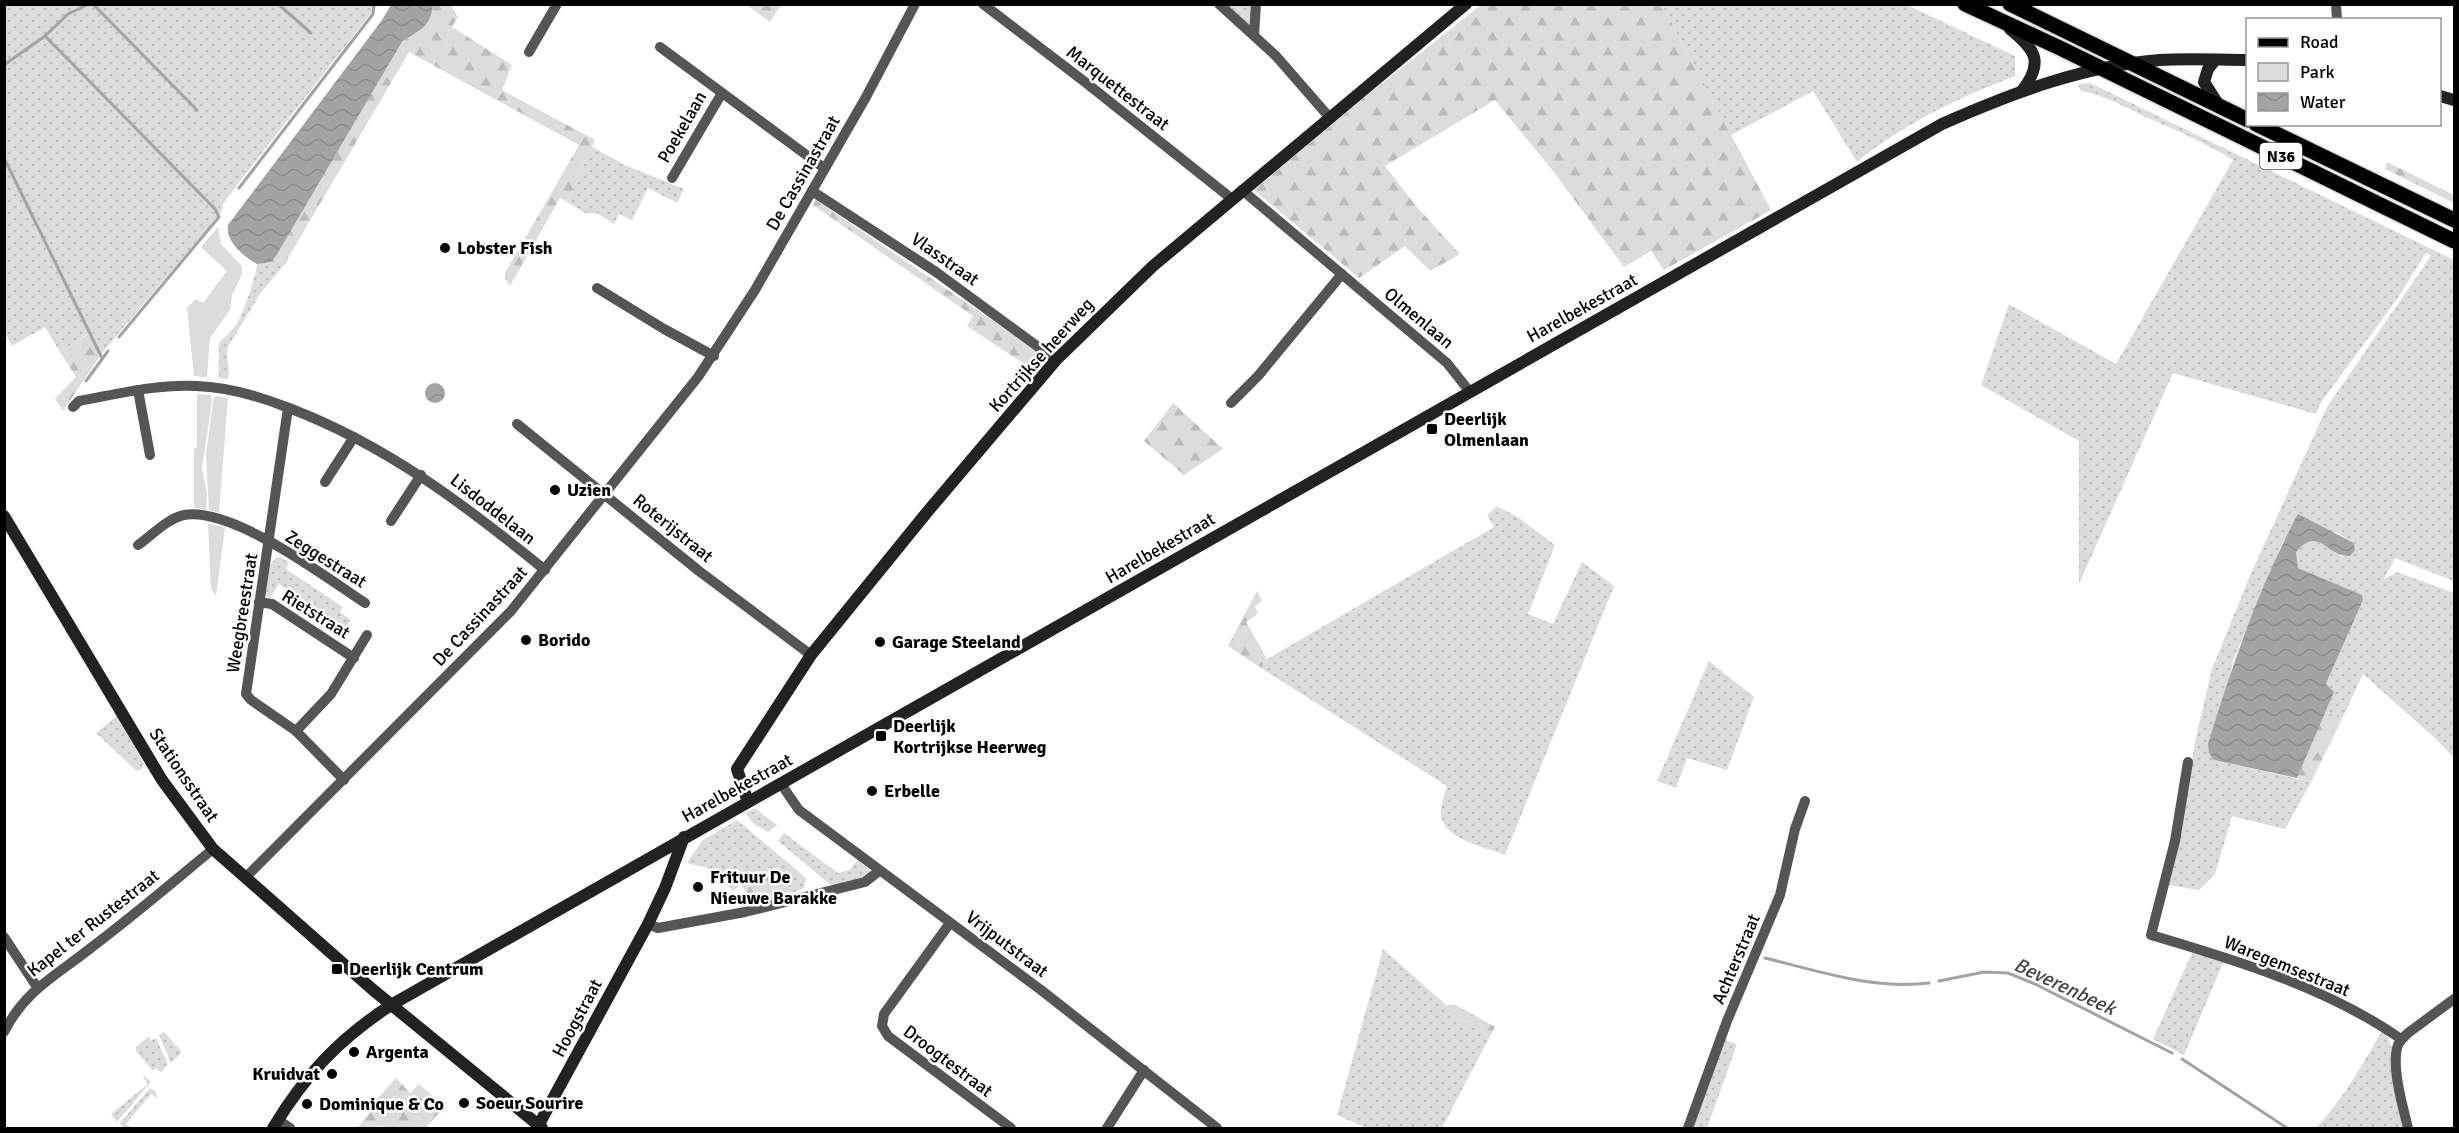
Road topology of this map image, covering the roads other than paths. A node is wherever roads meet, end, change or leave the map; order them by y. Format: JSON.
{"nodes":[{"id":1,"x":557,"y":4,"type":"edge"},
{"id":2,"x":915,"y":4,"type":"edge"},
{"id":3,"x":982,"y":4,"type":"edge"},
{"id":4,"x":1219,"y":4,"type":"edge"},
{"id":5,"x":1256,"y":4,"type":"edge"},
{"id":6,"x":1466,"y":4,"type":"edge"},
{"id":7,"x":1965,"y":4,"type":"edge"},
{"id":8,"x":2010,"y":4,"type":"edge"},
{"id":9,"x":2004,"y":24,"type":"junction"},
{"id":10,"x":1254,"y":35,"type":"junction"},
{"id":11,"x":660,"y":47,"type":"dead end"},
{"id":12,"x":529,"y":52,"type":"dead end"},
{"id":13,"x":2215,"y":60,"type":"junction"},
{"id":14,"x":2246,"y":60,"type":"edge"},
{"id":15,"x":2133,"y":64,"type":"junction"},
{"id":16,"x":2108,"y":66,"type":"junction"},
{"id":17,"x":2022,"y":91,"type":"junction"},
{"id":18,"x":722,"y":93,"type":"junction"},
{"id":19,"x":2221,"y":107,"type":"junction"},
{"id":20,"x":1330,"y":118,"type":"junction"},
{"id":21,"x":2246,"y":120,"type":"edge"},
{"id":22,"x":2260,"y":126,"type":"edge"},
{"id":23,"x":824,"y":168,"type":"junction"},
{"id":24,"x":672,"y":178,"type":"dead end"},
{"id":25,"x":1242,"y":190,"type":"junction"},
{"id":26,"x":812,"y":191,"type":"junction"},
{"id":27,"x":1232,"y":199,"type":"junction"},
{"id":28,"x":2454,"y":220,"type":"edge"},
{"id":29,"x":2454,"y":241,"type":"edge"},
{"id":30,"x":1342,"y":274,"type":"junction"},
{"id":31,"x":597,"y":288,"type":"dead end"},
{"id":32,"x":714,"y":356,"type":"junction"},
{"id":33,"x":1056,"y":360,"type":"junction"},
{"id":34,"x":138,"y":390,"type":"junction"},
{"id":35,"x":1470,"y":392,"type":"junction"},
{"id":36,"x":1231,"y":403,"type":"dead end"},
{"id":37,"x":73,"y":407,"type":"dead end"},
{"id":38,"x":288,"y":408,"type":"junction"},
{"id":39,"x":516,"y":424,"type":"dead end"},
{"id":40,"x":354,"y":437,"type":"junction"},
{"id":41,"x":150,"y":455,"type":"dead end"},
{"id":42,"x":421,"y":475,"type":"junction"},
{"id":43,"x":325,"y":482,"type":"dead end"},
{"id":44,"x":605,"y":494,"type":"junction"},
{"id":45,"x":4,"y":516,"type":"edge"},
{"id":46,"x":391,"y":521,"type":"dead end"},
{"id":47,"x":270,"y":542,"type":"junction"},
{"id":48,"x":138,"y":545,"type":"dead end"},
{"id":49,"x":545,"y":570,"type":"junction"},
{"id":50,"x":259,"y":602,"type":"junction"},
{"id":51,"x":365,"y":603,"type":"dead end"},
{"id":52,"x":367,"y":635,"type":"dead end"},
{"id":53,"x":811,"y":655,"type":"junction"},
{"id":54,"x":354,"y":658,"type":"junction"},
{"id":55,"x":296,"y":730,"type":"junction"},
{"id":56,"x":2188,"y":762,"type":"dead end"},
{"id":57,"x":344,"y":780,"type":"junction"},
{"id":58,"x":781,"y":784,"type":"junction"},
{"id":59,"x":1805,"y":801,"type":"dead end"},
{"id":60,"x":748,"y":802,"type":"junction"},
{"id":61,"x":684,"y":837,"type":"junction"},
{"id":62,"x":213,"y":849,"type":"junction"},
{"id":63,"x":879,"y":871,"type":"junction"},
{"id":64,"x":246,"y":877,"type":"junction"},
{"id":65,"x":950,"y":922,"type":"junction"},
{"id":66,"x":648,"y":924,"type":"junction"},
{"id":67,"x":4,"y":937,"type":"edge"},
{"id":68,"x":37,"y":987,"type":"junction"},
{"id":69,"x":2454,"y":999,"type":"edge"},
{"id":70,"x":392,"y":1005,"type":"junction"},
{"id":71,"x":4,"y":1032,"type":"edge"},
{"id":72,"x":2401,"y":1039,"type":"junction"},
{"id":73,"x":1144,"y":1070,"type":"junction"},
{"id":74,"x":275,"y":1124,"type":"edge"},
{"id":75,"x":290,"y":1128,"type":"edge"},
{"id":76,"x":540,"y":1128,"type":"edge"},
{"id":77,"x":1011,"y":1128,"type":"edge"},
{"id":78,"x":1107,"y":1128,"type":"edge"},
{"id":79,"x":1217,"y":1128,"type":"edge"},
{"id":80,"x":1688,"y":1128,"type":"edge"},
{"id":81,"x":2408,"y":1128,"type":"edge"}],
"edges":[{"from":1,"to":12,"type":"street"},
{"from":2,"to":23,"type":"street","name":"De Cassinastraat"},
{"from":3,"to":27,"type":"street","name":"Marquettestraat"},
{"from":4,"to":10,"type":"street"},
{"from":5,"to":10,"type":"street"},
{"from":6,"to":20,"type":"street","name":"Kortrijkse heerweg"},
{"from":7,"to":9,"type":"main road","number":"N36"},
{"from":8,"to":16,"type":"main road","number":"N36"},
{"from":9,"to":16,"type":"main road","number":"N36"},
{"from":9,"to":17,"type":"street"},
{"from":10,"to":20,"type":"street"},
{"from":11,"to":18,"type":"street","name":"Poekelaan"},
{"from":13,"to":14,"type":"street"},
{"from":13,"to":15,"type":"street"},
{"from":13,"to":19,"type":"street"},
{"from":15,"to":16,"type":"main road","number":"N36"},
{"from":15,"to":19,"type":"main road","number":"N36"},
{"from":16,"to":17,"type":"street","name":"Harelbekestraat"},
{"from":16,"to":29,"type":"main road","number":"N36"},
{"from":17,"to":35,"type":"street","name":"Harelbekestraat"},
{"from":18,"to":23,"type":"street","name":"Poekelaan"},
{"from":18,"to":24,"type":"street","name":"Poekelaan"},
{"from":19,"to":21,"type":"main road","number":"N36"},
{"from":20,"to":25,"type":"street","name":"Kortrijkse heerweg"},
{"from":22,"to":28,"type":"main road","number":"N36"},
{"from":23,"to":26,"type":"street","name":"De Cassinastraat"},
{"from":25,"to":27,"type":"street","name":"Kortrijkse heerweg"},
{"from":25,"to":30,"type":"street","name":"Olmenlaan"},
{"from":26,"to":32,"type":"street","name":"De Cassinastraat"},
{"from":26,"to":33,"type":"street","name":"Vlasstraat"},
{"from":27,"to":33,"type":"street","name":"Kortrijkse heerweg"},
{"from":30,"to":35,"type":"street","name":"Olmenlaan"},
{"from":30,"to":36,"type":"street"},
{"from":31,"to":32,"type":"street"},
{"from":32,"to":44,"type":"street","name":"De Cassinastraat"},
{"from":33,"to":53,"type":"street","name":"Kortrijkse heerweg"},
{"from":34,"to":37,"type":"street","name":"Lisdoddelaan"},
{"from":34,"to":38,"type":"street","name":"Lisdoddelaan"},
{"from":34,"to":41,"type":"street"},
{"from":35,"to":58,"type":"street","name":"Harelbekestraat"},
{"from":38,"to":40,"type":"street","name":"Lisdoddelaan"},
{"from":38,"to":47,"type":"street","name":"Weegbreestraat"},
{"from":39,"to":44,"type":"street","name":"Roterijstraat"},
{"from":40,"to":42,"type":"street","name":"Lisdoddelaan"},
{"from":40,"to":43,"type":"street"},
{"from":42,"to":46,"type":"street"},
{"from":42,"to":49,"type":"street","name":"Lisdoddelaan"},
{"from":44,"to":49,"type":"street","name":"De Cassinastraat"},
{"from":44,"to":53,"type":"street","name":"Roterijstraat"},
{"from":45,"to":62,"type":"street","name":"Stationsstraat"},
{"from":47,"to":48,"type":"street","name":"Zeggestraat"},
{"from":47,"to":50,"type":"street","name":"Weegbreestraat"},
{"from":47,"to":51,"type":"street","name":"Zeggestraat"},
{"from":49,"to":57,"type":"street","name":"De Cassinastraat"},
{"from":50,"to":54,"type":"street","name":"Rietstraat"},
{"from":50,"to":55,"type":"street","name":"Weegbreestraat"},
{"from":52,"to":54,"type":"street"},
{"from":53,"to":60,"type":"street","name":"Kortrijkse heerweg"},
{"from":54,"to":55,"type":"street"},
{"from":55,"to":57,"type":"street","name":"Weegbreestraat"},
{"from":56,"to":72,"type":"street","name":"Waregemsestraat"},
{"from":57,"to":64,"type":"street","name":"De Cassinastraat"},
{"from":58,"to":60,"type":"street","name":"Harelbekestraat"},
{"from":58,"to":63,"type":"street","name":"Vrijputstraat"},
{"from":59,"to":80,"type":"street","name":"Achterstraat"},
{"from":60,"to":61,"type":"street","name":"Harelbekestraat"},
{"from":61,"to":66,"type":"street","name":"Hoogstraat"},
{"from":61,"to":70,"type":"street","name":"Harelbekestraat"},
{"from":62,"to":64,"type":"street","name":"Stationsstraat"},
{"from":62,"to":68,"type":"street","name":"Kapel ter Rustestraat"},
{"from":63,"to":65,"type":"street","name":"Vrijputstraat"},
{"from":63,"to":66,"type":"street"},
{"from":64,"to":70,"type":"street","name":"Stationsstraat"},
{"from":65,"to":73,"type":"street","name":"Vrijputstraat"},
{"from":65,"to":77,"type":"street","name":"Droogtestraat"},
{"from":66,"to":76,"type":"street","name":"Hoogstraat"},
{"from":67,"to":68,"type":"street"},
{"from":68,"to":71,"type":"street","name":"Kapel ter Rustestraat"},
{"from":69,"to":72,"type":"street"},
{"from":70,"to":74,"type":"street","name":"Harelbekestraat"},
{"from":70,"to":76,"type":"street","name":"Stationsstraat"},
{"from":72,"to":81,"type":"street"},
{"from":73,"to":78,"type":"street"},
{"from":73,"to":79,"type":"street","name":"Vrijputstraat"},
{"from":74,"to":75,"type":"street"}]}
